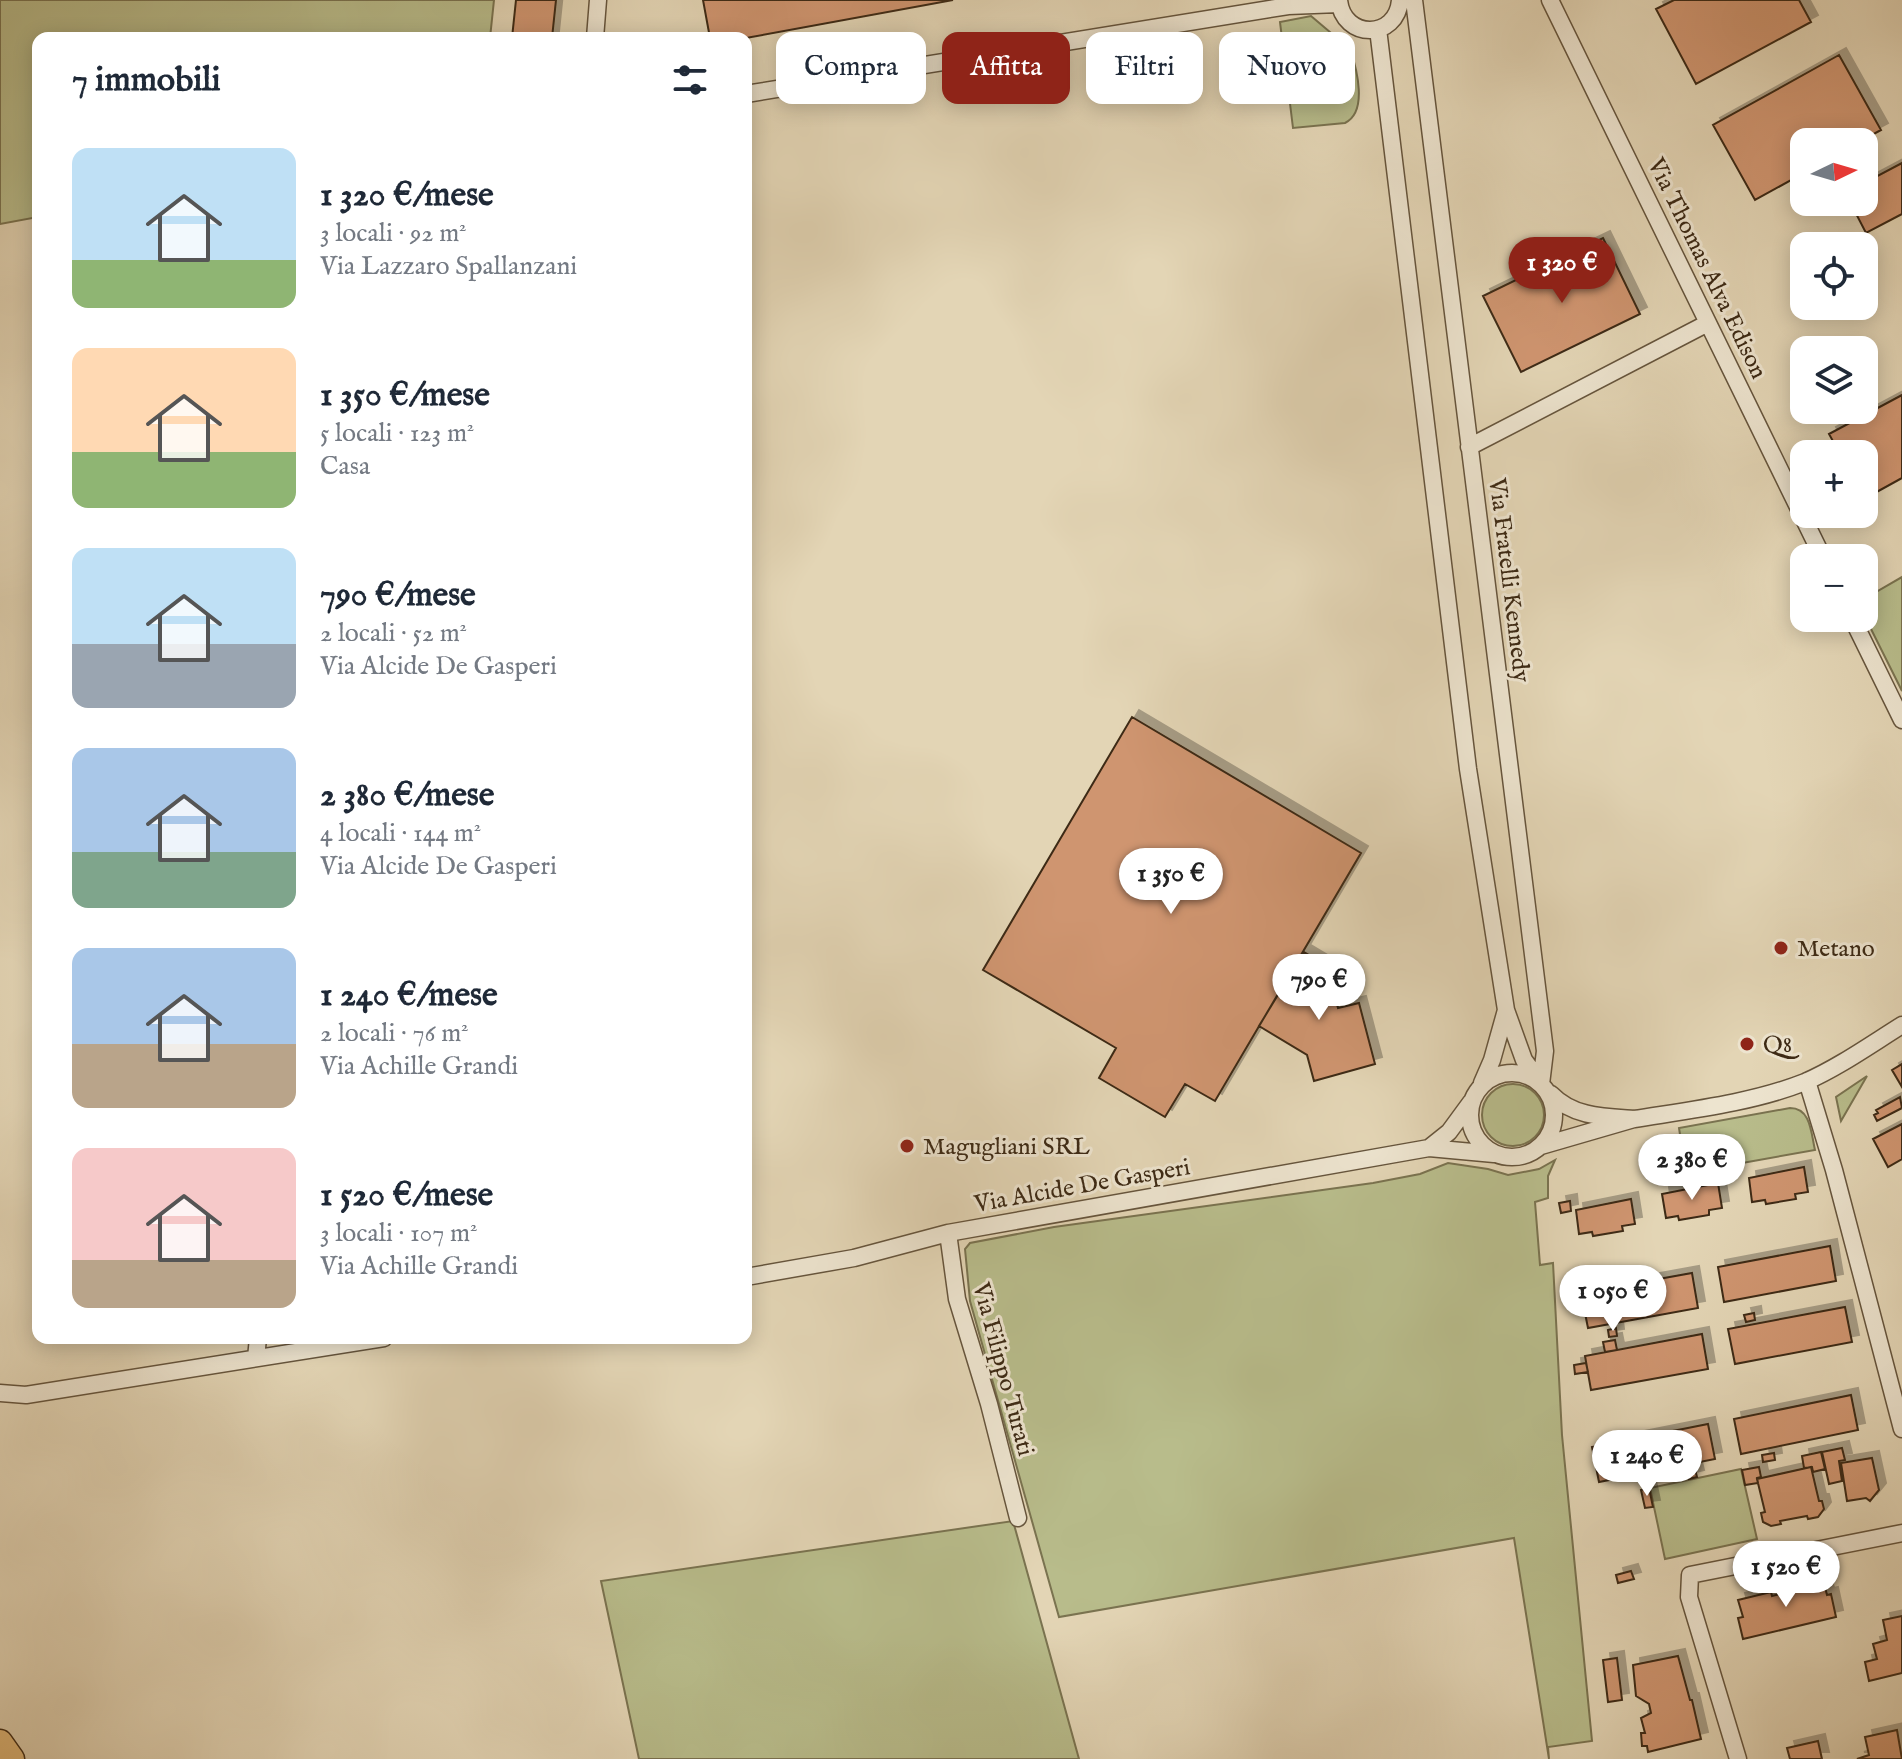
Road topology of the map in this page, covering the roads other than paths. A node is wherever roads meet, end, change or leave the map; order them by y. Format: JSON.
{"nodes":[{"id":1,"x":598,"y":0,"type":"edge"},
{"id":2,"x":1400,"y":0,"type":"edge"},
{"id":3,"x":1414,"y":0,"type":"edge"},
{"id":4,"x":1550,"y":0,"type":"edge"},
{"id":5,"x":1339,"y":2,"type":"edge"},
{"id":6,"x":1378,"y":29,"type":"junction"},
{"id":7,"x":595,"y":32,"type":"edge"},
{"id":8,"x":752,"y":93,"type":"edge"},
{"id":9,"x":1708,"y":323,"type":"junction"},
{"id":10,"x":1469,"y":447,"type":"junction"},
{"id":11,"x":1816,"y":544,"type":"edge"},
{"id":12,"x":1859,"y":632,"type":"edge"},
{"id":13,"x":1902,"y":720,"type":"edge"},
{"id":14,"x":1506,"y":1010,"type":"junction"},
{"id":15,"x":1902,"y":1025,"type":"edge"},
{"id":16,"x":1807,"y":1081,"type":"junction"},
{"id":17,"x":1545,"y":1088,"type":"junction"},
{"id":18,"x":1477,"y":1091,"type":"junction"},
{"id":19,"x":1634,"y":1119,"type":"junction"},
{"id":20,"x":1541,"y":1146,"type":"junction"},
{"id":21,"x":1429,"y":1148,"type":"junction"},
{"id":22,"x":1495,"y":1154,"type":"junction"},
{"id":23,"x":948,"y":1233,"type":"junction"},
{"id":24,"x":752,"y":1276,"type":"edge"},
{"id":25,"x":257,"y":1344,"type":"edge"},
{"id":26,"x":346,"y":1344,"type":"edge"},
{"id":27,"x":256,"y":1358,"type":"junction"},
{"id":28,"x":0,"y":1393,"type":"edge"},
{"id":29,"x":1902,"y":1429,"type":"edge"},
{"id":30,"x":1018,"y":1518,"type":"dead end"},
{"id":31,"x":1902,"y":1533,"type":"edge"},
{"id":32,"x":0,"y":1742,"type":"edge"},
{"id":33,"x":12,"y":1759,"type":"edge"},
{"id":34,"x":1738,"y":1759,"type":"edge"}],
"edges":[{"from":1,"to":7,"type":"street"},
{"from":2,"to":6,"type":"street"},
{"from":3,"to":10,"type":"street","name":"Via Fratelli Kennedy"},
{"from":4,"to":9,"type":"street","name":"Via Thomas Alva Edison"},
{"from":5,"to":6,"type":"street"},
{"from":5,"to":8,"type":"street"},
{"from":6,"to":14,"type":"street"},
{"from":9,"to":10,"type":"street"},
{"from":9,"to":11,"type":"street","name":"Via Thomas Alva Edison"},
{"from":10,"to":17,"type":"street","name":"Via Fratelli Kennedy"},
{"from":12,"to":13,"type":"street"},
{"from":14,"to":17,"type":"street"},
{"from":14,"to":18,"type":"street"},
{"from":15,"to":16,"type":"street"},
{"from":16,"to":19,"type":"street"},
{"from":16,"to":29,"type":"street"},
{"from":17,"to":18,"type":"street"},
{"from":17,"to":19,"type":"street"},
{"from":17,"to":20,"type":"street"},
{"from":18,"to":21,"type":"street"},
{"from":18,"to":22,"type":"street"},
{"from":19,"to":20,"type":"street"},
{"from":20,"to":22,"type":"street"},
{"from":21,"to":22,"type":"street","name":"Via Alcide De Gasperi"},
{"from":21,"to":23,"type":"street","name":"Via Alcide De Gasperi"},
{"from":23,"to":24,"type":"street","name":"Via Alcide De Gasperi"},
{"from":23,"to":30,"type":"street","name":"Via Filippo Turati"},
{"from":25,"to":27,"type":"street"},
{"from":26,"to":27,"type":"street"},
{"from":27,"to":28,"type":"street"},
{"from":31,"to":34,"type":"street"},
{"from":32,"to":33,"type":"main road"}]}
